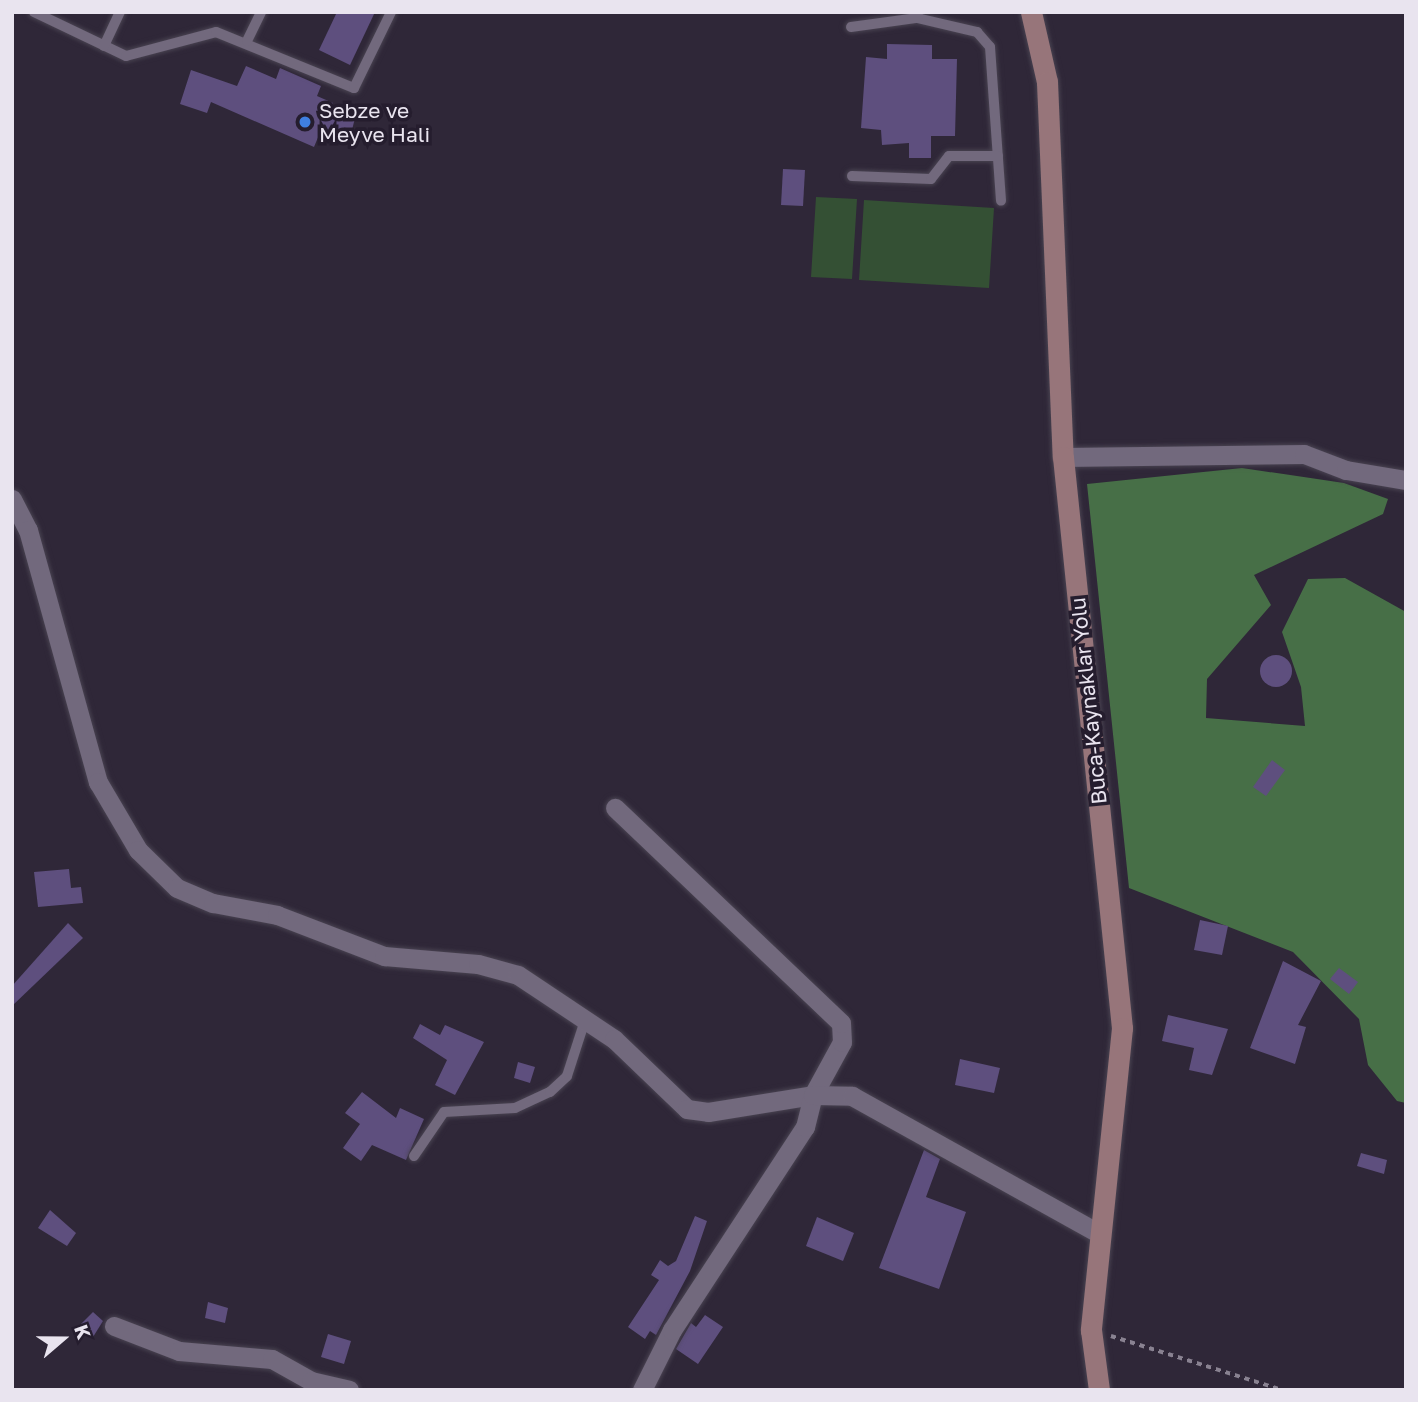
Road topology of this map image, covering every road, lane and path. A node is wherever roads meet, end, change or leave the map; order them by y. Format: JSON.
{"nodes":[{"id":1,"x":34,"y":12,"type":"edge"},
{"id":2,"x":120,"y":12,"type":"edge"},
{"id":3,"x":261,"y":12,"type":"edge"},
{"id":4,"x":391,"y":12,"type":"edge"},
{"id":5,"x":1031,"y":12,"type":"edge"},
{"id":6,"x":918,"y":15,"type":"edge"},
{"id":7,"x":851,"y":27,"type":"dead end"},
{"id":8,"x":247,"y":41,"type":"junction"},
{"id":9,"x":104,"y":46,"type":"junction"},
{"id":10,"x":999,"y":156,"type":"junction"},
{"id":11,"x":852,"y":176,"type":"dead end"},
{"id":12,"x":1001,"y":201,"type":"dead end"},
{"id":13,"x":1063,"y":457,"type":"junction"},
{"id":14,"x":1406,"y":480,"type":"edge"},
{"id":15,"x":12,"y":499,"type":"edge"},
{"id":16,"x":615,"y":808,"type":"dead end"},
{"id":17,"x":586,"y":1017,"type":"junction"},
{"id":18,"x":813,"y":1095,"type":"junction"},
{"id":19,"x":414,"y":1156,"type":"dead end"},
{"id":20,"x":1098,"y":1233,"type":"junction"},
{"id":21,"x":114,"y":1326,"type":"dead end"},
{"id":22,"x":1091,"y":1331,"type":"junction"},
{"id":23,"x":349,"y":1390,"type":"edge"},
{"id":24,"x":642,"y":1390,"type":"edge"},
{"id":25,"x":1099,"y":1390,"type":"edge"},
{"id":26,"x":1282,"y":1390,"type":"edge"}],
"edges":[{"from":1,"to":9,"type":"lane"},
{"from":2,"to":9,"type":"lane"},
{"from":3,"to":8,"type":"lane"},
{"from":4,"to":8,"type":"lane"},
{"from":5,"to":13,"type":"street","name":"Buca-Kaynaklar Yolu"},
{"from":6,"to":7,"type":"lane"},
{"from":6,"to":10,"type":"lane"},
{"from":8,"to":9,"type":"lane"},
{"from":10,"to":11,"type":"lane"},
{"from":10,"to":12,"type":"lane"},
{"from":13,"to":14,"type":"street"},
{"from":13,"to":20,"type":"street","name":"Buca-Kaynaklar Yolu"},
{"from":15,"to":17,"type":"street"},
{"from":16,"to":18,"type":"street"},
{"from":17,"to":18,"type":"street"},
{"from":17,"to":19,"type":"lane"},
{"from":18,"to":20,"type":"street"},
{"from":18,"to":24,"type":"street"},
{"from":20,"to":22,"type":"street","name":"Buca-Kaynaklar Yolu"},
{"from":21,"to":23,"type":"street"},
{"from":22,"to":25,"type":"street","name":"Buca-Kaynaklar Yolu"},
{"from":22,"to":26,"type":"path"}]}
